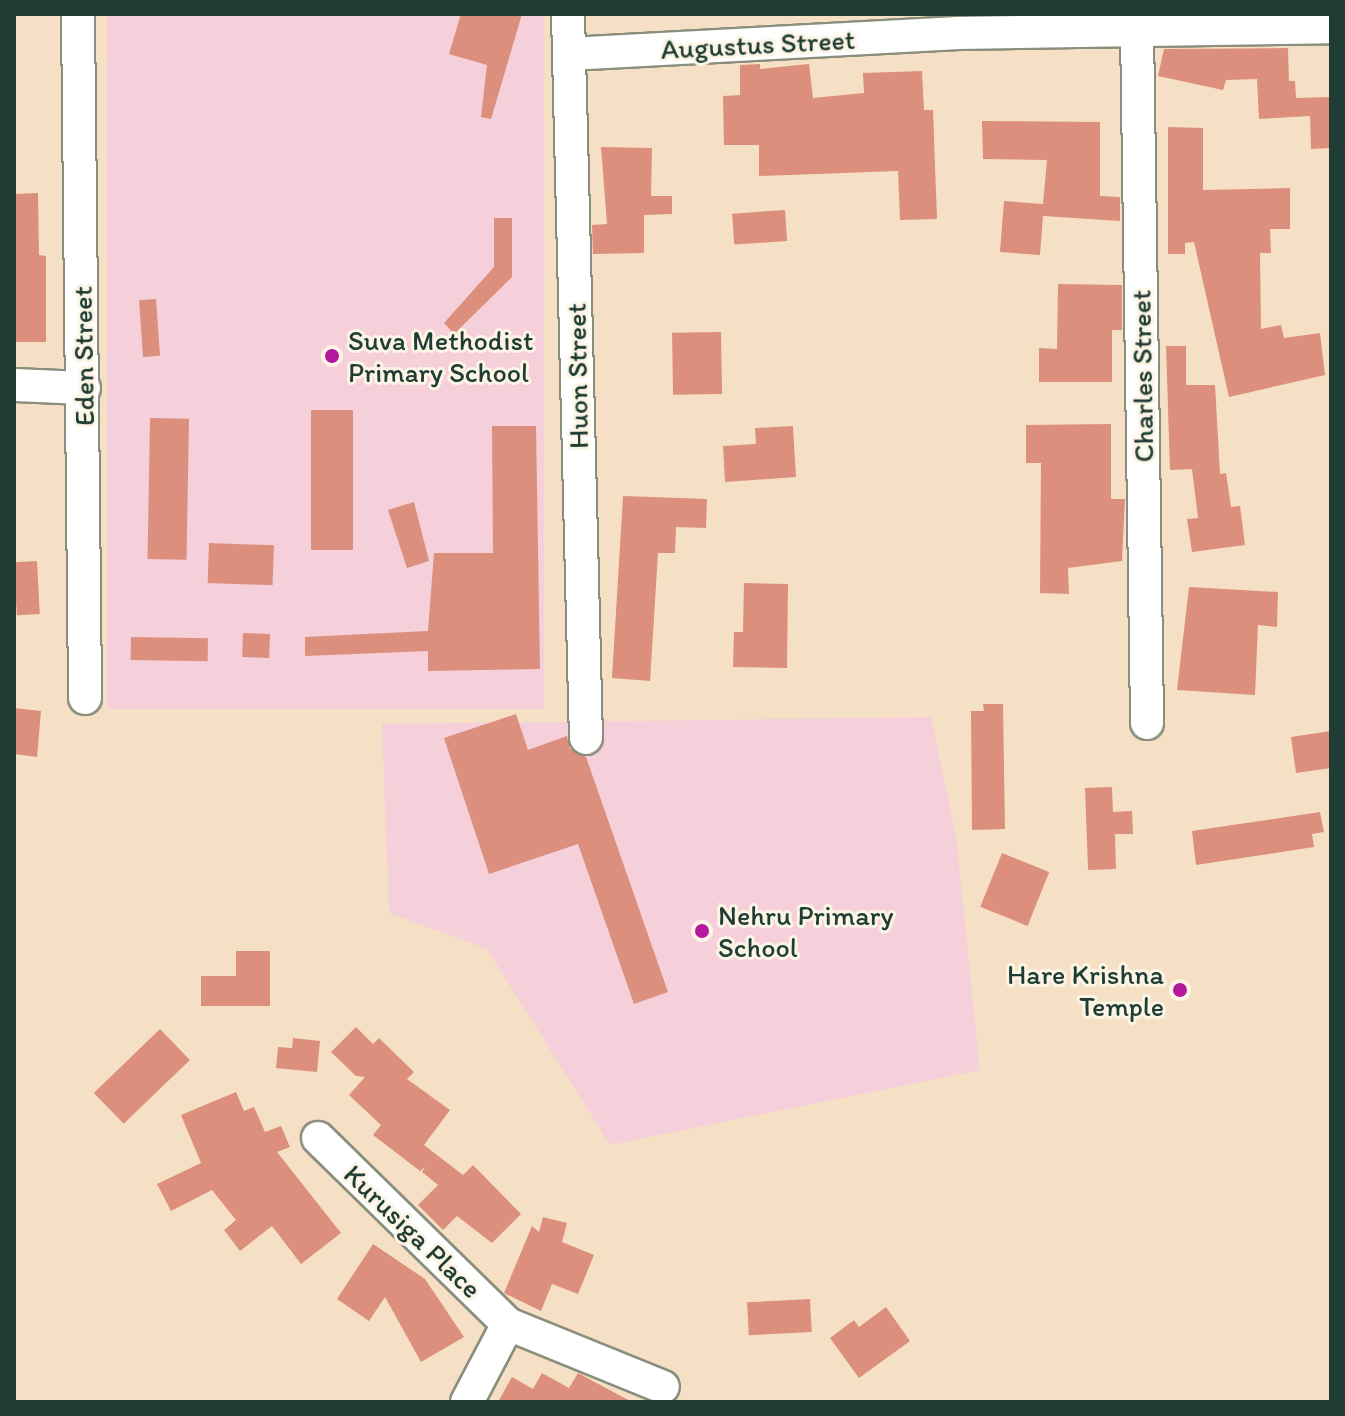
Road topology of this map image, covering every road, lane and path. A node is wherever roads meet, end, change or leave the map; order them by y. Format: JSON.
{"nodes":[{"id":1,"x":78,"y":14,"type":"edge"},
{"id":2,"x":568,"y":14,"type":"edge"},
{"id":3,"x":1217,"y":22,"type":"edge"},
{"id":4,"x":958,"y":23,"type":"edge"},
{"id":5,"x":1331,"y":27,"type":"edge"},
{"id":6,"x":1137,"y":29,"type":"junction"},
{"id":7,"x":569,"y":54,"type":"junction"},
{"id":8,"x":14,"y":385,"type":"edge"},
{"id":9,"x":84,"y":388,"type":"junction"},
{"id":10,"x":85,"y":698,"type":"dead end"},
{"id":11,"x":1147,"y":723,"type":"dead end"},
{"id":12,"x":586,"y":738,"type":"dead end"},
{"id":13,"x":318,"y":1138,"type":"dead end"},
{"id":14,"x":508,"y":1324,"type":"junction"},
{"id":15,"x":663,"y":1387,"type":"dead end"},
{"id":16,"x":467,"y":1402,"type":"edge"}],
"edges":[{"from":1,"to":9,"type":"street","name":"Eden Street"},
{"from":2,"to":7,"type":"street","name":"Huon Street"},
{"from":3,"to":5,"type":"street","name":"Augustus Street"},
{"from":3,"to":6,"type":"street","name":"Augustus Street"},
{"from":4,"to":6,"type":"street","name":"Augustus Street"},
{"from":4,"to":7,"type":"street","name":"Augustus Street"},
{"from":6,"to":11,"type":"street","name":"Charles Street"},
{"from":7,"to":12,"type":"street","name":"Huon Street"},
{"from":8,"to":9,"type":"street"},
{"from":9,"to":10,"type":"street","name":"Eden Street"},
{"from":13,"to":14,"type":"street","name":"Kurusiga Place"},
{"from":14,"to":15,"type":"street"},
{"from":14,"to":16,"type":"street"}]}
